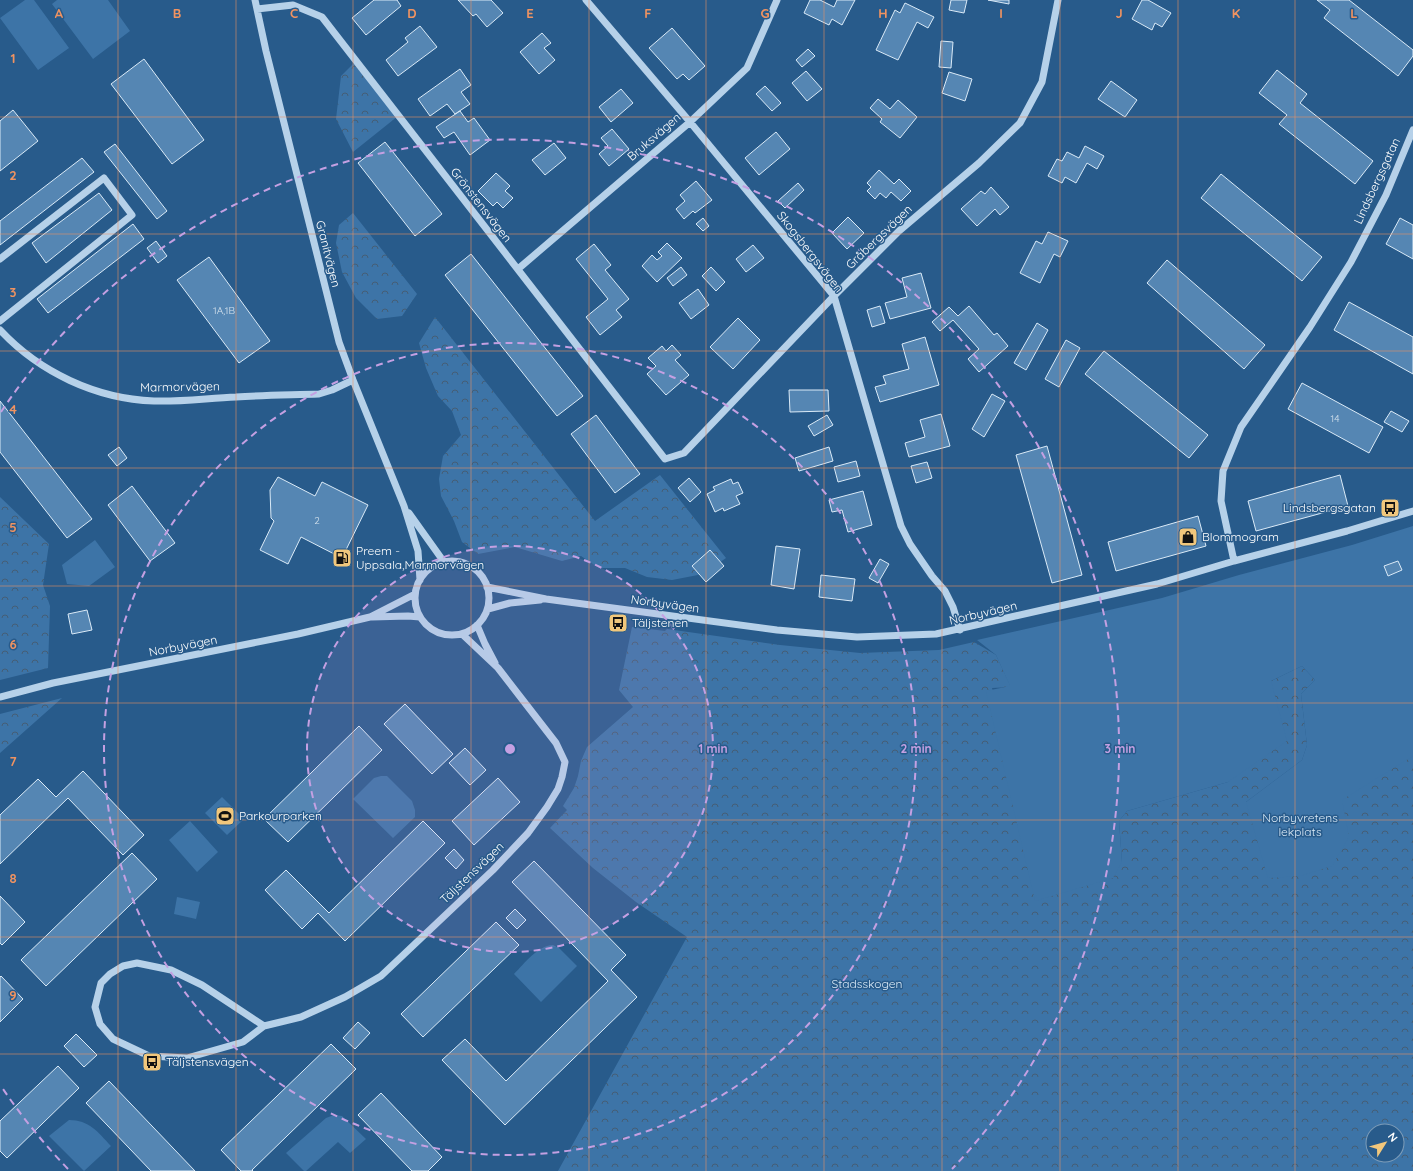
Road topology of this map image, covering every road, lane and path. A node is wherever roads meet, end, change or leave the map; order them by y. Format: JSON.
{"nodes":[{"id":1,"x":255,"y":0,"type":"edge"},
{"id":2,"x":586,"y":0,"type":"edge"},
{"id":3,"x":777,"y":0,"type":"edge"},
{"id":4,"x":1058,"y":0,"type":"edge"},
{"id":5,"x":257,"y":9,"type":"junction"},
{"id":6,"x":690,"y":122,"type":"junction"},
{"id":7,"x":1413,"y":130,"type":"edge"},
{"id":8,"x":0,"y":260,"type":"edge"},
{"id":9,"x":518,"y":269,"type":"junction"},
{"id":10,"x":834,"y":296,"type":"junction"},
{"id":11,"x":0,"y":321,"type":"edge"},
{"id":12,"x":0,"y":330,"type":"edge"},
{"id":13,"x":353,"y":380,"type":"junction"},
{"id":14,"x":665,"y":459,"type":"joint"},
{"id":15,"x":404,"y":506,"type":"junction"},
{"id":16,"x":1413,"y":511,"type":"edge"},
{"id":17,"x":1234,"y":561,"type":"junction"},
{"id":18,"x":444,"y":562,"type":"junction"},
{"id":19,"x":420,"y":580,"type":"junction"},
{"id":20,"x":488,"y":587,"type":"junction"},
{"id":21,"x":415,"y":594,"type":"junction"},
{"id":22,"x":546,"y":599,"type":"junction"},
{"id":23,"x":488,"y":609,"type":"junction"},
{"id":24,"x":370,"y":617,"type":"junction"},
{"id":25,"x":420,"y":617,"type":"junction"},
{"id":26,"x":477,"y":625,"type":"junction"},
{"id":27,"x":960,"y":630,"type":"junction"},
{"id":28,"x":462,"y":634,"type":"junction"},
{"id":29,"x":498,"y":668,"type":"junction"},
{"id":30,"x":0,"y":697,"type":"edge"},
{"id":31,"x":264,"y":1026,"type":"junction"}],
"edges":[{"from":1,"to":5,"type":"street","name":"Granitvägen"},
{"from":2,"to":6,"type":"street","name":"Skogsbergsvägen"},
{"from":3,"to":6,"type":"street","name":"Bruksvägen"},
{"from":4,"to":10,"type":"street","name":"Gråbergsvägen"},
{"from":5,"to":9,"type":"street","name":"Grönstensvägen"},
{"from":5,"to":13,"type":"street","name":"Granitvägen"},
{"from":6,"to":9,"type":"street","name":"Bruksvägen"},
{"from":6,"to":10,"type":"street","name":"Skogsbergsvägen"},
{"from":7,"to":17,"type":"street","name":"Lindsbergsgatan"},
{"from":8,"to":11,"type":"street"},
{"from":9,"to":14,"type":"street","name":"Grönstensvägen"},
{"from":10,"to":14,"type":"street","name":"Gråbergsvägen"},
{"from":10,"to":27,"type":"street","name":"Skogsbergsvägen"},
{"from":12,"to":13,"type":"street","name":"Marmorvägen"},
{"from":13,"to":15,"type":"street","name":"Granitvägen"},
{"from":15,"to":18,"type":"street","name":"Granitvägen"},
{"from":15,"to":19,"type":"street","name":"Granitvägen"},
{"from":16,"to":17,"type":"street","name":"Norbyvägen"},
{"from":17,"to":27,"type":"street","name":"Norbyvägen"},
{"from":18,"to":19,"type":"street"},
{"from":18,"to":20,"type":"street"},
{"from":19,"to":21,"type":"street"},
{"from":20,"to":22,"type":"street","name":"Norbyvägen"},
{"from":20,"to":23,"type":"street"},
{"from":21,"to":24,"type":"street","name":"Norbyvägen"},
{"from":21,"to":25,"type":"street"},
{"from":22,"to":23,"type":"street","name":"Norbyvägen"},
{"from":22,"to":27,"type":"street","name":"Norbyvägen"},
{"from":23,"to":26,"type":"street"},
{"from":24,"to":25,"type":"street","name":"Norbyvägen"},
{"from":24,"to":30,"type":"street","name":"Norbyvägen"},
{"from":25,"to":28,"type":"street"},
{"from":26,"to":28,"type":"street"},
{"from":26,"to":29,"type":"street","name":"Täljstensvägen"},
{"from":28,"to":29,"type":"street","name":"Täljstensvägen"},
{"from":29,"to":31,"type":"street","name":"Täljstensvägen"},
{"from":31,"to":31,"type":"street","name":"Täljstensvägen"}]}
